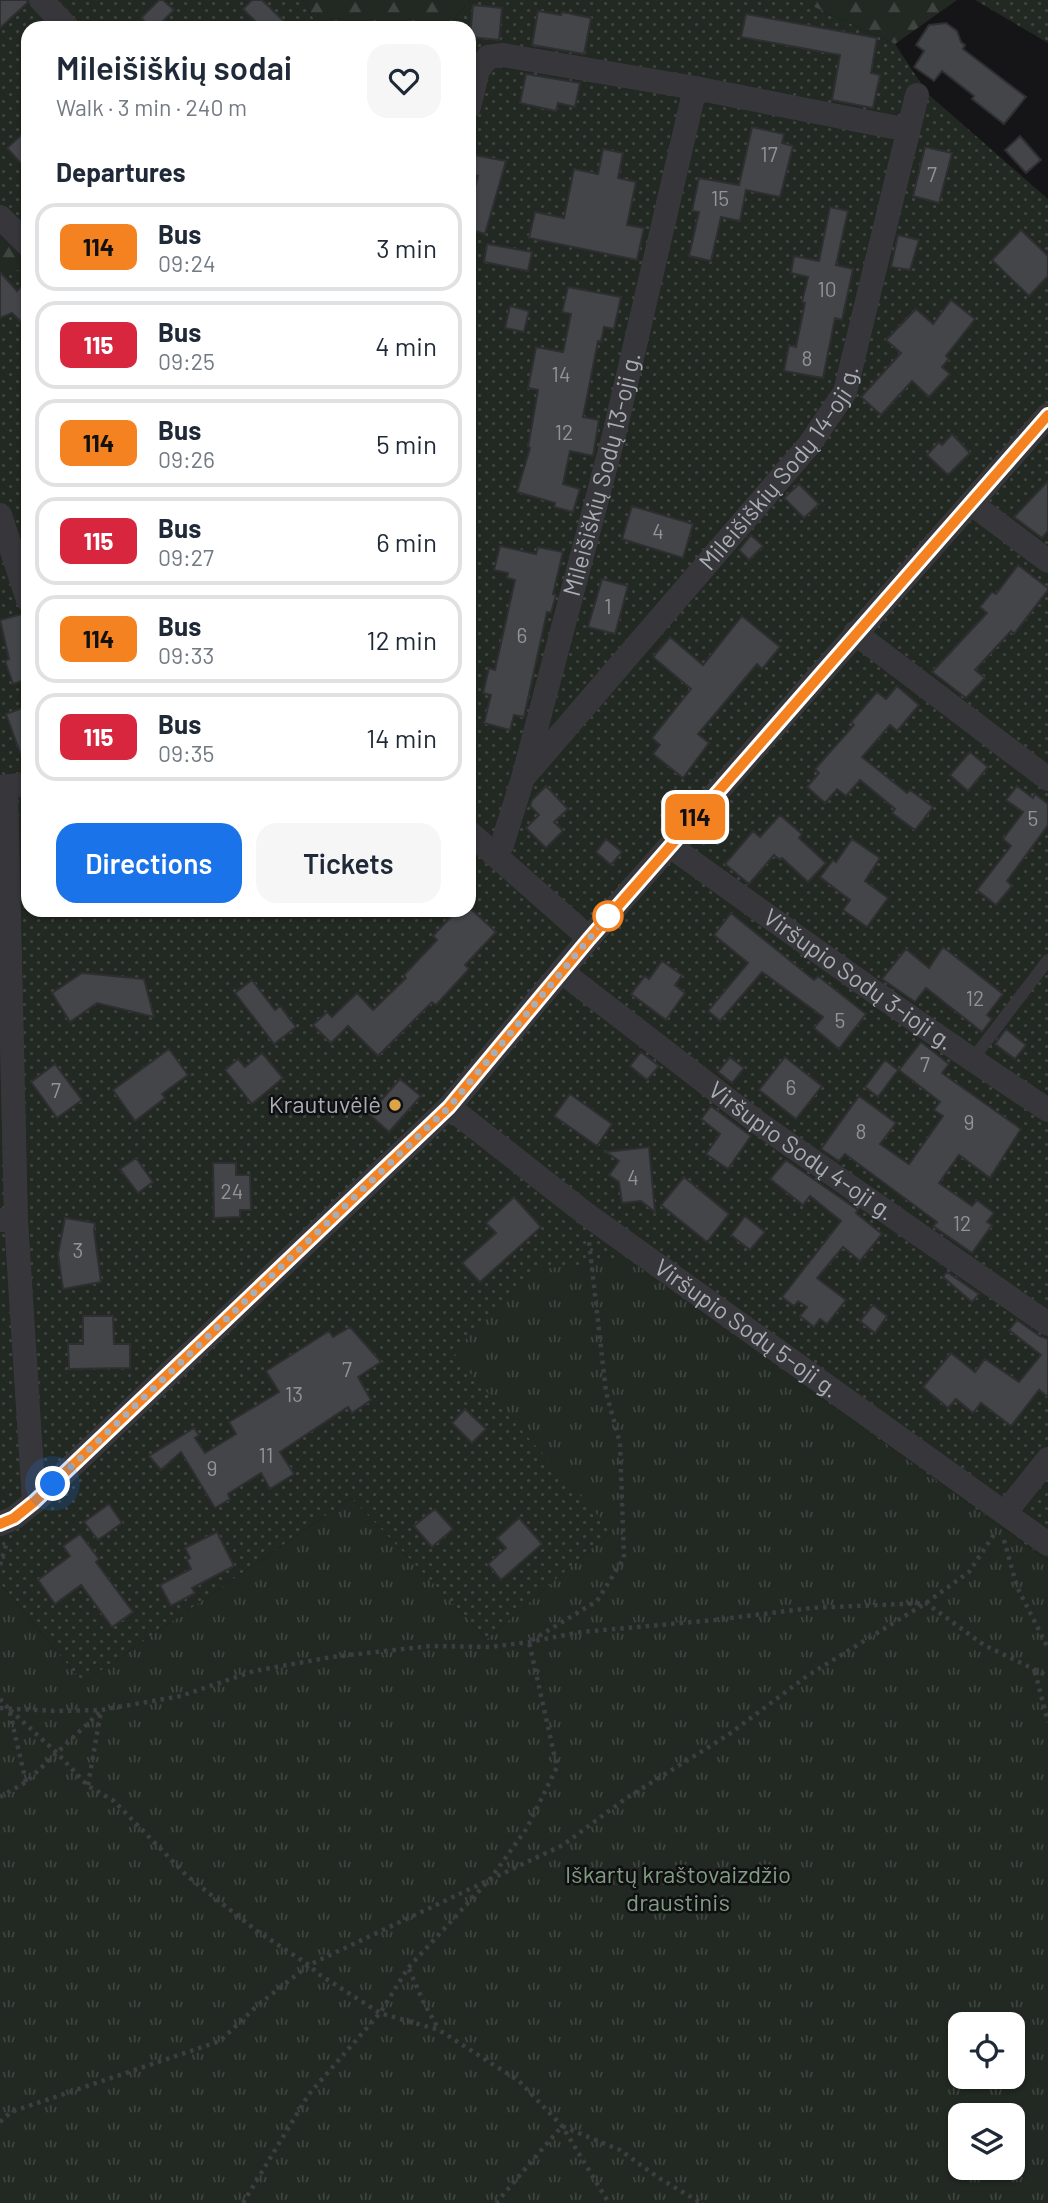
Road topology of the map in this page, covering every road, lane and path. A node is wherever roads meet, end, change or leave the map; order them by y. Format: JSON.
{"nodes":[{"id":1,"x":41,"y":0,"type":"edge"},
{"id":2,"x":61,"y":21,"type":"edge"},
{"id":3,"x":476,"y":78,"type":"edge"},
{"id":4,"x":695,"y":89,"type":"junction"},
{"id":5,"x":917,"y":95,"type":"dead end"},
{"id":6,"x":908,"y":130,"type":"junction"},
{"id":7,"x":0,"y":217,"type":"edge"},
{"id":8,"x":21,"y":238,"type":"edge"},
{"id":9,"x":1048,"y":415,"type":"edge"},
{"id":10,"x":972,"y":504,"type":"junction"},
{"id":11,"x":0,"y":516,"type":"edge"},
{"id":12,"x":1048,"y":561,"type":"edge"},
{"id":13,"x":21,"y":579,"type":"edge"},
{"id":14,"x":855,"y":634,"type":"junction"},
{"id":15,"x":523,"y":778,"type":"junction"},
{"id":16,"x":1048,"y":779,"type":"edge"},
{"id":17,"x":11,"y":786,"type":"edge"},
{"id":18,"x":476,"y":838,"type":"edge"},
{"id":19,"x":670,"y":846,"type":"junction"},
{"id":20,"x":494,"y":855,"type":"junction"},
{"id":21,"x":589,"y":939,"type":"junction"},
{"id":22,"x":1048,"y":960,"type":"edge"},
{"id":23,"x":562,"y":972,"type":"junction"},
{"id":24,"x":972,"y":1060,"type":"junction"},
{"id":25,"x":449,"y":1107,"type":"junction"},
{"id":26,"x":1048,"y":1110,"type":"edge"},
{"id":27,"x":586,"y":1214,"type":"junction"},
{"id":28,"x":8,"y":1220,"type":"edge"},
{"id":29,"x":1048,"y":1324,"type":"edge"},
{"id":30,"x":1048,"y":1459,"type":"edge"},
{"id":31,"x":34,"y":1502,"type":"junction"},
{"id":32,"x":1003,"y":1518,"type":"junction"},
{"id":33,"x":0,"y":1524,"type":"edge"},
{"id":34,"x":1048,"y":1544,"type":"edge"},
{"id":35,"x":926,"y":1603,"type":"junction"},
{"id":36,"x":529,"y":1642,"type":"junction"},
{"id":37,"x":1048,"y":1648,"type":"edge"},
{"id":38,"x":1034,"y":1671,"type":"junction"},
{"id":39,"x":1048,"y":1676,"type":"edge"},
{"id":40,"x":0,"y":1699,"type":"edge"},
{"id":41,"x":0,"y":1707,"type":"edge"},
{"id":42,"x":9,"y":1709,"type":"junction"},
{"id":43,"x":101,"y":1710,"type":"junction"},
{"id":44,"x":1048,"y":1723,"type":"edge"},
{"id":45,"x":56,"y":1752,"type":"junction"},
{"id":46,"x":26,"y":1782,"type":"junction"},
{"id":47,"x":88,"y":1786,"type":"junction"},
{"id":48,"x":0,"y":1797,"type":"edge"},
{"id":49,"x":491,"y":1878,"type":"junction"},
{"id":50,"x":309,"y":1965,"type":"junction"},
{"id":51,"x":408,"y":1968,"type":"junction"},
{"id":52,"x":380,"y":2012,"type":"junction"},
{"id":53,"x":439,"y":2030,"type":"junction"},
{"id":54,"x":0,"y":2122,"type":"edge"},
{"id":55,"x":562,"y":2126,"type":"junction"},
{"id":56,"x":243,"y":2203,"type":"edge"},
{"id":57,"x":496,"y":2203,"type":"edge"},
{"id":58,"x":609,"y":2203,"type":"edge"},
{"id":59,"x":701,"y":2203,"type":"edge"}],
"edges":[{"from":1,"to":2,"type":"street"},
{"from":3,"to":4,"type":"street"},
{"from":4,"to":6,"type":"street"},
{"from":4,"to":15,"type":"street","name":"Mileišiškių Sodų 13-oji g."},
{"from":5,"to":6,"type":"street","name":"Mileišiškių Sodų 14-oji g."},
{"from":6,"to":15,"type":"street","name":"Mileišiškių Sodų 14-oji g."},
{"from":7,"to":8,"type":"street"},
{"from":9,"to":10,"type":"street"},
{"from":10,"to":12,"type":"street"},
{"from":10,"to":14,"type":"street"},
{"from":11,"to":13,"type":"street"},
{"from":14,"to":16,"type":"street"},
{"from":14,"to":19,"type":"street"},
{"from":15,"to":20,"type":"street","name":"Mileišiškių Sodų 13-oji g."},
{"from":17,"to":28,"type":"street"},
{"from":18,"to":20,"type":"street"},
{"from":19,"to":21,"type":"street"},
{"from":19,"to":24,"type":"street","name":"Viršupio Sodų 3-ioji g."},
{"from":20,"to":21,"type":"street"},
{"from":21,"to":23,"type":"street"},
{"from":22,"to":24,"type":"lane"},
{"from":23,"to":25,"type":"street"},
{"from":23,"to":29,"type":"street","name":"Viršupio Sodų 4-oji g."},
{"from":24,"to":26,"type":"street","name":"Viršupio Sodų 3-ioji g."},
{"from":25,"to":27,"type":"street","name":"Viršupio Sodų 5-oji g."},
{"from":25,"to":31,"type":"street"},
{"from":27,"to":32,"type":"street","name":"Viršupio Sodų 5-oji g."},
{"from":27,"to":36,"type":"path"},
{"from":28,"to":31,"type":"street"},
{"from":30,"to":32,"type":"street"},
{"from":31,"to":33,"type":"street"},
{"from":32,"to":34,"type":"street","name":"Viršupio Sodų 5-oji g."},
{"from":32,"to":35,"type":"path"},
{"from":32,"to":37,"type":"path"},
{"from":35,"to":36,"type":"path"},
{"from":35,"to":38,"type":"path"},
{"from":35,"to":49,"type":"path"},
{"from":36,"to":43,"type":"path"},
{"from":36,"to":49,"type":"path"},
{"from":38,"to":39,"type":"path"},
{"from":38,"to":44,"type":"path"},
{"from":40,"to":42,"type":"path"},
{"from":41,"to":42,"type":"path"},
{"from":42,"to":43,"type":"path"},
{"from":42,"to":45,"type":"path"},
{"from":42,"to":46,"type":"path"},
{"from":43,"to":45,"type":"path"},
{"from":43,"to":47,"type":"path"},
{"from":45,"to":46,"type":"path"},
{"from":45,"to":47,"type":"path"},
{"from":46,"to":48,"type":"path"},
{"from":47,"to":50,"type":"path"},
{"from":49,"to":50,"type":"path"},
{"from":49,"to":51,"type":"path"},
{"from":50,"to":52,"type":"path"},
{"from":50,"to":54,"type":"path"},
{"from":51,"to":52,"type":"path"},
{"from":51,"to":53,"type":"path"},
{"from":52,"to":53,"type":"path"},
{"from":52,"to":56,"type":"path"},
{"from":53,"to":55,"type":"path"},
{"from":55,"to":57,"type":"path"},
{"from":55,"to":58,"type":"path"},
{"from":55,"to":59,"type":"path"}]}
